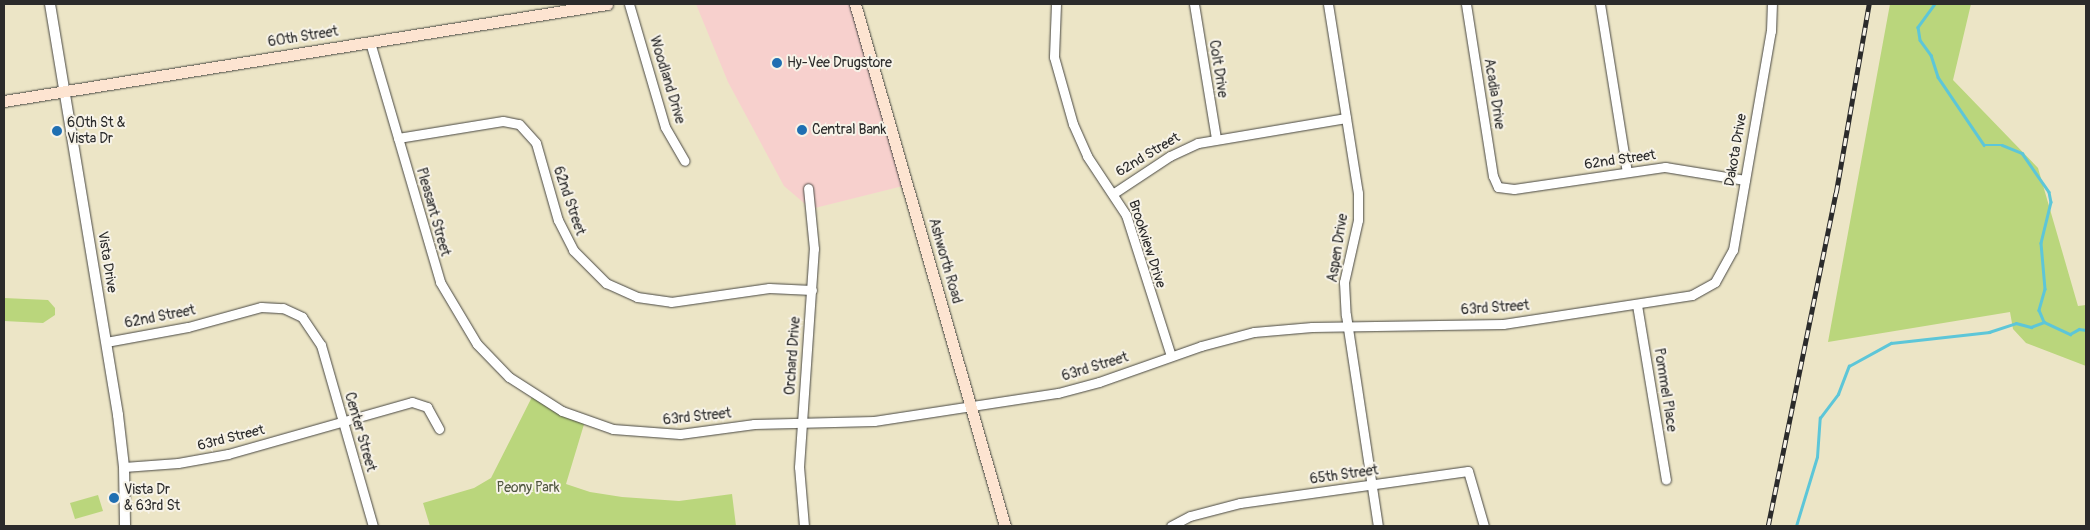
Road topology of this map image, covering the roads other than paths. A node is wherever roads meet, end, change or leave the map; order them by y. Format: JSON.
{"nodes":[{"id":1,"x":50,"y":4,"type":"edge"},
{"id":2,"x":607,"y":4,"type":"edge"},
{"id":3,"x":629,"y":4,"type":"edge"},
{"id":4,"x":855,"y":4,"type":"edge"},
{"id":5,"x":1056,"y":4,"type":"edge"},
{"id":6,"x":1194,"y":4,"type":"edge"},
{"id":7,"x":1328,"y":4,"type":"edge"},
{"id":8,"x":1466,"y":4,"type":"edge"},
{"id":9,"x":1600,"y":4,"type":"edge"},
{"id":10,"x":1772,"y":4,"type":"edge"},
{"id":11,"x":370,"y":42,"type":"junction"},
{"id":12,"x":65,"y":91,"type":"junction"},
{"id":13,"x":4,"y":100,"type":"edge"},
{"id":14,"x":1346,"y":118,"type":"junction"},
{"id":15,"x":398,"y":138,"type":"junction"},
{"id":16,"x":1216,"y":139,"type":"junction"},
{"id":17,"x":685,"y":161,"type":"dead end"},
{"id":18,"x":1627,"y":172,"type":"junction"},
{"id":19,"x":1745,"y":180,"type":"junction"},
{"id":20,"x":1498,"y":187,"type":"joint"},
{"id":21,"x":808,"y":188,"type":"dead end"},
{"id":22,"x":1114,"y":193,"type":"junction"},
{"id":23,"x":812,"y":290,"type":"junction"},
{"id":24,"x":1702,"y":290,"type":"joint"},
{"id":25,"x":1637,"y":305,"type":"junction"},
{"id":26,"x":1348,"y":326,"type":"junction"},
{"id":27,"x":106,"y":342,"type":"junction"},
{"id":28,"x":321,"y":345,"type":"joint"},
{"id":29,"x":1171,"y":356,"type":"junction"},
{"id":30,"x":504,"y":373,"type":"joint"},
{"id":31,"x":971,"y":407,"type":"junction"},
{"id":32,"x":343,"y":421,"type":"junction"},
{"id":33,"x":802,"y":423,"type":"junction"},
{"id":34,"x":439,"y":429,"type":"dead end"},
{"id":35,"x":124,"y":467,"type":"junction"},
{"id":36,"x":1666,"y":480,"type":"dead end"},
{"id":37,"x":1372,"y":485,"type":"junction"},
{"id":38,"x":125,"y":526,"type":"edge"},
{"id":39,"x":373,"y":526,"type":"edge"},
{"id":40,"x":804,"y":526,"type":"edge"},
{"id":41,"x":1005,"y":526,"type":"edge"},
{"id":42,"x":1171,"y":526,"type":"edge"},
{"id":43,"x":1378,"y":526,"type":"edge"},
{"id":44,"x":1484,"y":526,"type":"edge"}],
"edges":[{"from":1,"to":12,"type":"street","name":"Vista Drive"},
{"from":2,"to":11,"type":"main road","name":"60th Street"},
{"from":3,"to":17,"type":"street","name":"Woodland Drive"},
{"from":4,"to":31,"type":"main road","name":"Ashworth Road"},
{"from":5,"to":22,"type":"street","name":"Brookview Drive"},
{"from":6,"to":16,"type":"street","name":"Colt Drive"},
{"from":7,"to":14,"type":"street","name":"Aspen Drive"},
{"from":8,"to":20,"type":"street","name":"Acadia Drive"},
{"from":9,"to":18,"type":"street"},
{"from":10,"to":19,"type":"street","name":"Dakota Drive"},
{"from":11,"to":12,"type":"main road","name":"60th Street"},
{"from":11,"to":15,"type":"street","name":"Pleasant Street"},
{"from":12,"to":13,"type":"main road","name":"60th Street"},
{"from":12,"to":27,"type":"street","name":"Vista Drive"},
{"from":14,"to":16,"type":"street","name":"62nd Street"},
{"from":14,"to":26,"type":"street","name":"Aspen Drive"},
{"from":15,"to":23,"type":"street","name":"62nd Street"},
{"from":15,"to":30,"type":"street","name":"Pleasant Street"},
{"from":16,"to":22,"type":"street","name":"62nd Street"},
{"from":18,"to":19,"type":"street","name":"62nd Street"},
{"from":18,"to":20,"type":"street","name":"62nd Street"},
{"from":19,"to":24,"type":"street","name":"Dakota Drive"},
{"from":21,"to":23,"type":"street","name":"Orchard Drive"},
{"from":22,"to":29,"type":"street","name":"Brookview Drive"},
{"from":23,"to":33,"type":"street","name":"Orchard Drive"},
{"from":24,"to":25,"type":"street","name":"63rd Street"},
{"from":25,"to":26,"type":"street","name":"63rd Street"},
{"from":25,"to":36,"type":"street","name":"Pommel Place"},
{"from":26,"to":29,"type":"street","name":"63rd Street"},
{"from":26,"to":37,"type":"street","name":"Aspen Drive"},
{"from":27,"to":28,"type":"street","name":"62nd Street"},
{"from":27,"to":35,"type":"street","name":"Vista Drive"},
{"from":28,"to":32,"type":"street","name":"Center Street"},
{"from":29,"to":31,"type":"street","name":"63rd Street"},
{"from":30,"to":33,"type":"street","name":"63rd Street"},
{"from":31,"to":33,"type":"street","name":"63rd Street"},
{"from":31,"to":41,"type":"main road","name":"Ashworth Road"},
{"from":32,"to":34,"type":"street","name":"63rd Street"},
{"from":32,"to":35,"type":"street","name":"63rd Street"},
{"from":32,"to":39,"type":"street","name":"Center Street"},
{"from":33,"to":40,"type":"street","name":"Orchard Drive"},
{"from":35,"to":38,"type":"street","name":"Vista Drive"},
{"from":37,"to":42,"type":"street","name":"65th Street"},
{"from":37,"to":43,"type":"street","name":"Aspen Drive"},
{"from":37,"to":44,"type":"street","name":"65th Street"}]}
